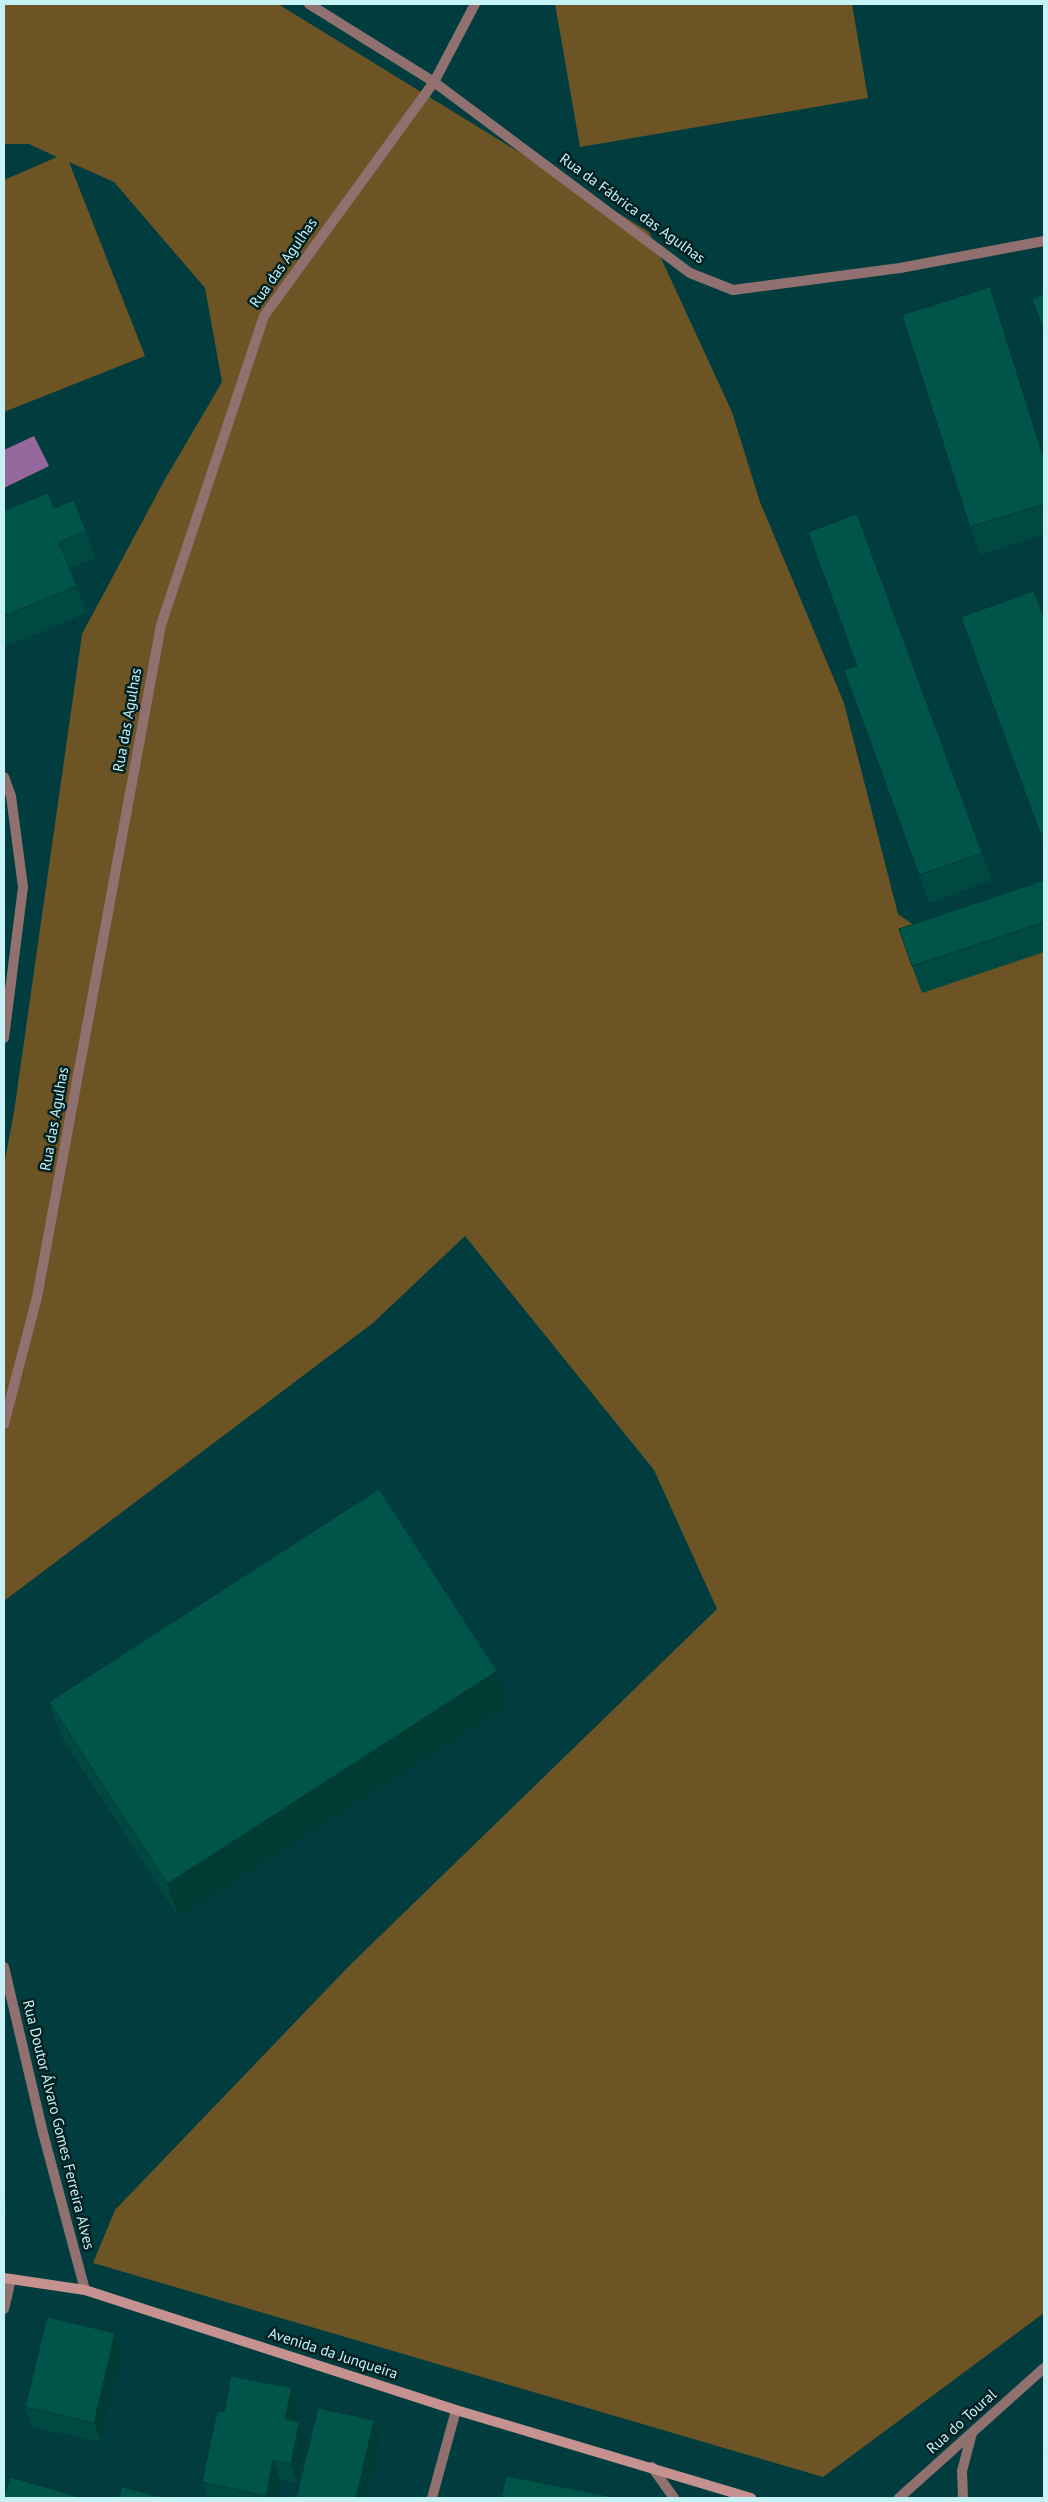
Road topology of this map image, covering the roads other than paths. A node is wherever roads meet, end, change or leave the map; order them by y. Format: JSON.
{"nodes":[{"id":1,"x":309,"y":4,"type":"edge"},
{"id":2,"x":475,"y":4,"type":"edge"},
{"id":3,"x":434,"y":82,"type":"junction"},
{"id":4,"x":1044,"y":241,"type":"edge"},
{"id":5,"x":4,"y":777,"type":"edge"},
{"id":6,"x":4,"y":1038,"type":"edge"},
{"id":7,"x":4,"y":1424,"type":"edge"},
{"id":8,"x":4,"y":1967,"type":"edge"},
{"id":9,"x":8,"y":2278,"type":"edge"},
{"id":10,"x":85,"y":2290,"type":"junction"},
{"id":11,"x":4,"y":2308,"type":"edge"},
{"id":12,"x":1044,"y":2368,"type":"edge"},
{"id":13,"x":456,"y":2410,"type":"junction"},
{"id":14,"x":972,"y":2433,"type":"junction"},
{"id":15,"x":652,"y":2467,"type":"junction"},
{"id":16,"x":432,"y":2498,"type":"edge"},
{"id":17,"x":674,"y":2498,"type":"edge"},
{"id":18,"x":751,"y":2498,"type":"edge"},
{"id":19,"x":899,"y":2498,"type":"edge"},
{"id":20,"x":963,"y":2498,"type":"edge"}],
"edges":[{"from":1,"to":3,"type":"street","name":"Rua da Fábrica das Agulhas"},
{"from":2,"to":3,"type":"street","name":"Rua das Agulhas"},
{"from":3,"to":4,"type":"street","name":"Rua da Fábrica das Agulhas"},
{"from":3,"to":7,"type":"street","name":"Rua das Agulhas"},
{"from":5,"to":6,"type":"street"},
{"from":8,"to":10,"type":"street","name":"Rua Doutor Álvaro Gomes Ferreira Alves"},
{"from":9,"to":10,"type":"street","name":"Avenida da Junqueira"},
{"from":9,"to":11,"type":"street"},
{"from":10,"to":13,"type":"street","name":"Avenida da Junqueira"},
{"from":12,"to":14,"type":"street","name":"Rua do Toural"},
{"from":13,"to":15,"type":"street","name":"Avenida da Junqueira"},
{"from":13,"to":16,"type":"street"},
{"from":14,"to":19,"type":"street","name":"Rua do Toural"},
{"from":14,"to":20,"type":"street"},
{"from":15,"to":17,"type":"street"},
{"from":15,"to":18,"type":"street","name":"Avenida da Junqueira"}]}
